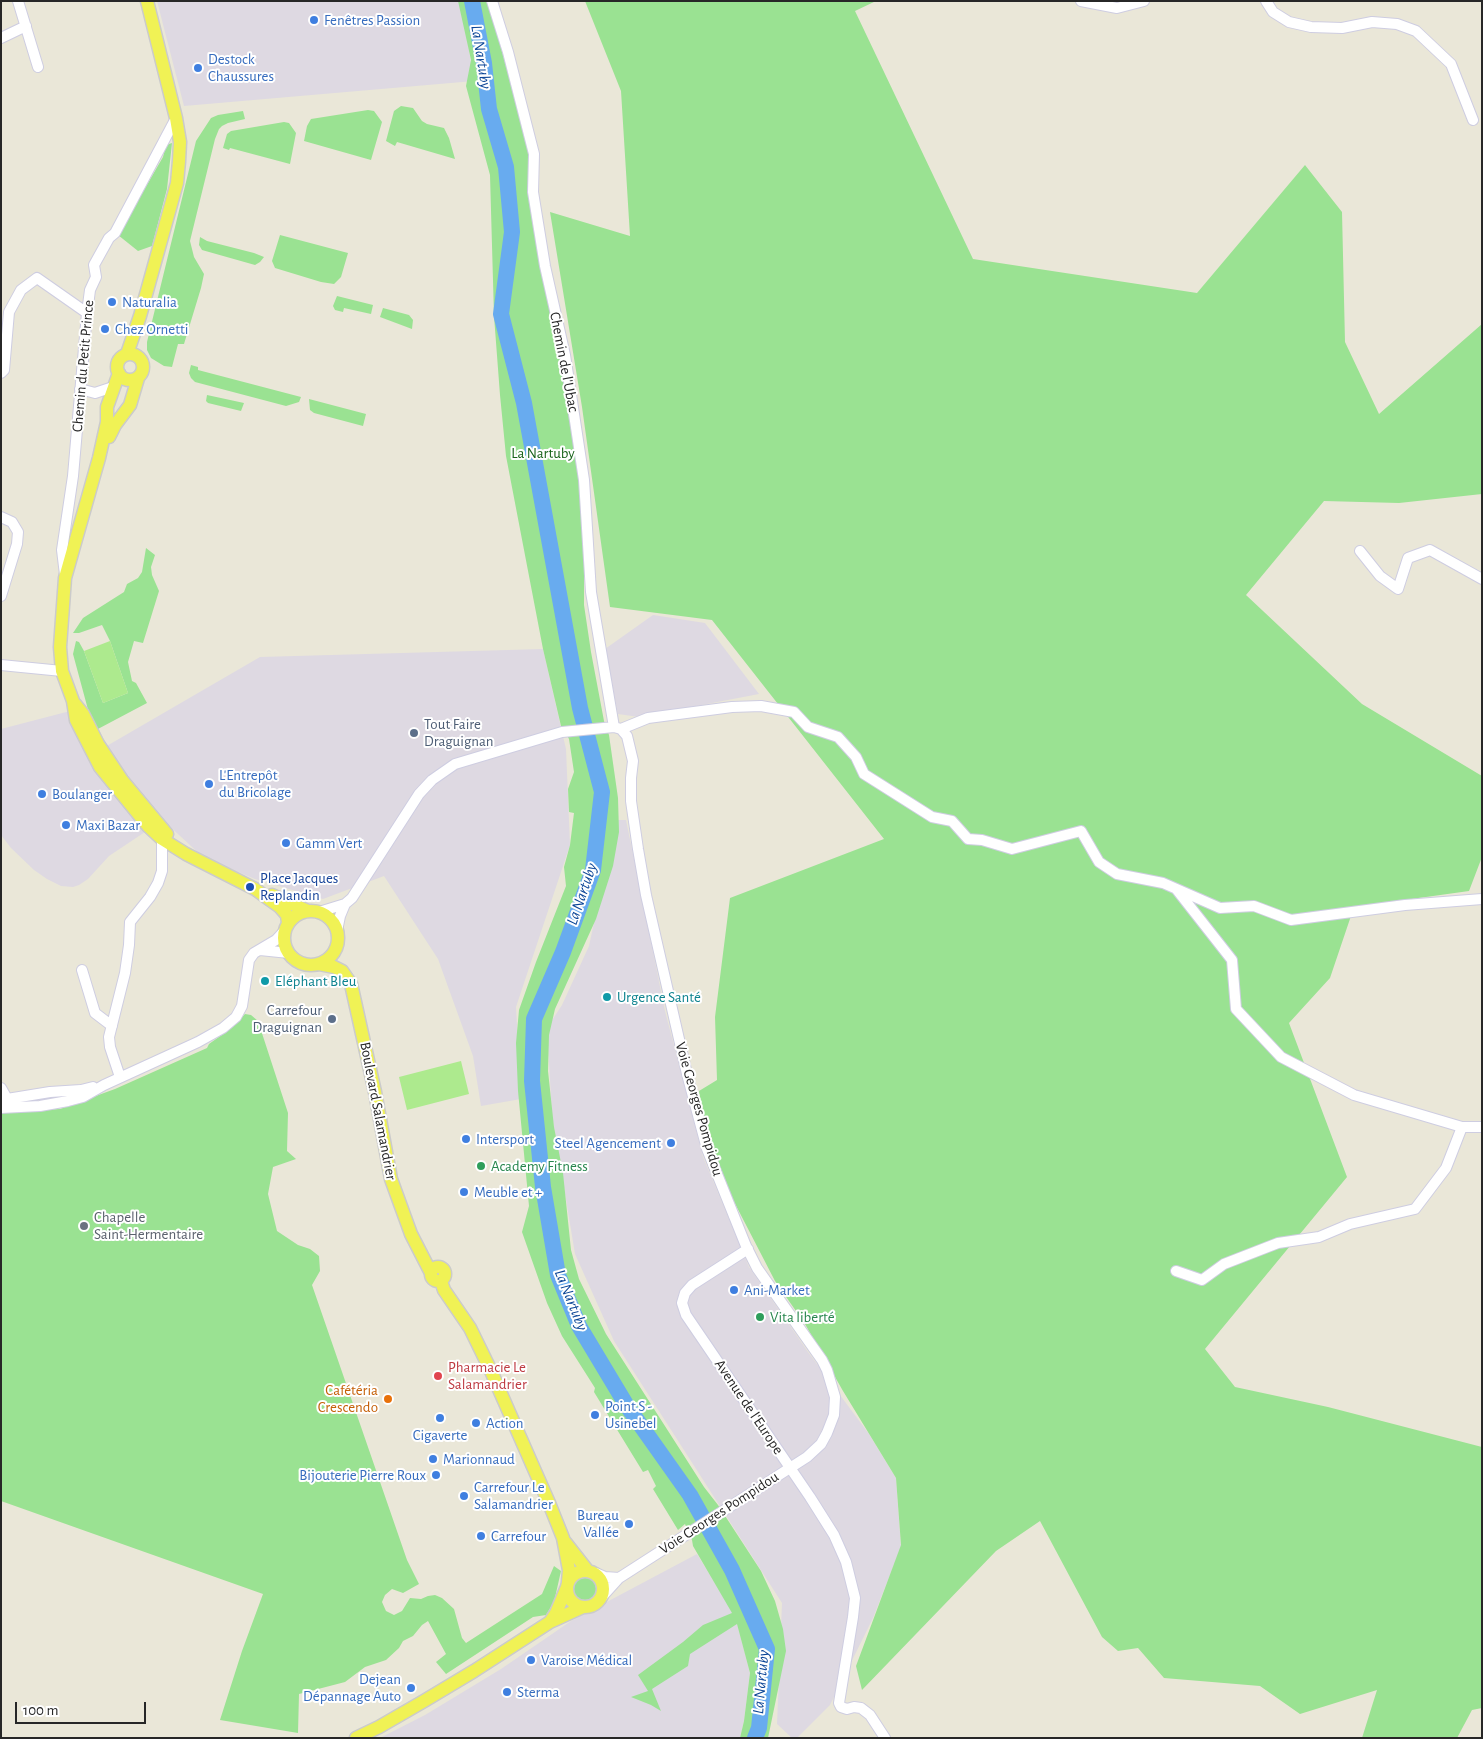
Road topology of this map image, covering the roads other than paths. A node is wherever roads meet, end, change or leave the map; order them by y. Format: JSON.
{"nodes":[{"id":1,"x":18,"y":1,"type":"edge"},
{"id":2,"x":147,"y":1,"type":"edge"},
{"id":3,"x":492,"y":1,"type":"edge"},
{"id":4,"x":1081,"y":1,"type":"edge"},
{"id":5,"x":1144,"y":1,"type":"edge"},
{"id":6,"x":1266,"y":1,"type":"edge"},
{"id":7,"x":26,"y":26,"type":"junction"},
{"id":8,"x":1,"y":38,"type":"edge"},
{"id":9,"x":38,"y":67,"type":"dead end"},
{"id":10,"x":176,"y":118,"type":"junction"},
{"id":11,"x":1473,"y":120,"type":"dead end"},
{"id":12,"x":5,"y":310,"type":"edge"},
{"id":13,"x":87,"y":313,"type":"junction"},
{"id":14,"x":133,"y":356,"type":"junction"},
{"id":15,"x":1,"y":373,"type":"edge"},
{"id":16,"x":119,"y":373,"type":"junction"},
{"id":17,"x":138,"y":378,"type":"junction"},
{"id":18,"x":113,"y":387,"type":"junction"},
{"id":19,"x":80,"y":390,"type":"junction"},
{"id":20,"x":95,"y":393,"type":"junction"},
{"id":21,"x":107,"y":406,"type":"junction"},
{"id":22,"x":122,"y":415,"type":"junction"},
{"id":23,"x":99,"y":458,"type":"junction"},
{"id":24,"x":1,"y":517,"type":"edge"},
{"id":25,"x":1360,"y":551,"type":"dead end"},
{"id":26,"x":65,"y":578,"type":"junction"},
{"id":27,"x":1482,"y":579,"type":"edge"},
{"id":28,"x":1,"y":596,"type":"edge"},
{"id":29,"x":1,"y":665,"type":"edge"},
{"id":30,"x":62,"y":671,"type":"junction"},
{"id":31,"x":73,"y":701,"type":"junction"},
{"id":32,"x":614,"y":728,"type":"junction"},
{"id":33,"x":118,"y":789,"type":"junction"},
{"id":34,"x":131,"y":791,"type":"junction"},
{"id":35,"x":162,"y":839,"type":"junction"},
{"id":36,"x":196,"y":860,"type":"junction"},
{"id":37,"x":255,"y":889,"type":"junction"},
{"id":38,"x":1177,"y":889,"type":"junction"},
{"id":39,"x":1482,"y":900,"type":"edge"},
{"id":40,"x":346,"y":904,"type":"junction"},
{"id":41,"x":314,"y":912,"type":"junction"},
{"id":42,"x":287,"y":926,"type":"junction"},
{"id":43,"x":337,"y":931,"type":"junction"},
{"id":44,"x":259,"y":950,"type":"junction"},
{"id":45,"x":289,"y":953,"type":"junction"},
{"id":46,"x":319,"y":964,"type":"junction"},
{"id":47,"x":82,"y":970,"type":"dead end"},
{"id":48,"x":112,"y":1026,"type":"junction"},
{"id":49,"x":120,"y":1077,"type":"junction"},
{"id":50,"x":1,"y":1088,"type":"edge"},
{"id":51,"x":5,"y":1104,"type":"edge"},
{"id":52,"x":1462,"y":1126,"type":"junction"},
{"id":53,"x":1482,"y":1127,"type":"edge"},
{"id":54,"x":748,"y":1249,"type":"junction"},
{"id":55,"x":1176,"y":1271,"type":"dead end"},
{"id":56,"x":790,"y":1467,"type":"junction"},
{"id":57,"x":563,"y":1538,"type":"junction"},
{"id":58,"x":592,"y":1572,"type":"junction"},
{"id":59,"x":619,"y":1578,"type":"junction"},
{"id":60,"x":568,"y":1585,"type":"junction"},
{"id":61,"x":602,"y":1598,"type":"junction"},
{"id":62,"x":584,"y":1607,"type":"junction"},
{"id":63,"x":550,"y":1622,"type":"junction"},
{"id":64,"x":356,"y":1738,"type":"edge"},
{"id":65,"x":885,"y":1738,"type":"edge"}],
"edges":[{"from":1,"to":7,"type":"street"},
{"from":2,"to":10,"type":"main road"},
{"from":3,"to":32,"type":"street","name":"Chemin de l'Ubac"},
{"from":4,"to":5,"type":"street"},
{"from":6,"to":11,"type":"street"},
{"from":7,"to":8,"type":"street"},
{"from":7,"to":9,"type":"street"},
{"from":10,"to":13,"type":"street","name":"Chemin du Petit Prince"},
{"from":10,"to":14,"type":"main road"},
{"from":12,"to":13,"type":"street"},
{"from":12,"to":15,"type":"street"},
{"from":13,"to":19,"type":"street","name":"Chemin du Petit Prince"},
{"from":14,"to":16,"type":"main road"},
{"from":14,"to":17,"type":"main road"},
{"from":16,"to":17,"type":"main road"},
{"from":16,"to":18,"type":"main road"},
{"from":17,"to":22,"type":"main road"},
{"from":18,"to":20,"type":"street"},
{"from":18,"to":21,"type":"main road"},
{"from":19,"to":20,"type":"street"},
{"from":19,"to":26,"type":"street","name":"Chemin du Petit Prince"},
{"from":20,"to":21,"type":"street"},
{"from":21,"to":22,"type":"main road"},
{"from":21,"to":23,"type":"main road"},
{"from":22,"to":23,"type":"main road"},
{"from":23,"to":26,"type":"main road"},
{"from":24,"to":28,"type":"street"},
{"from":25,"to":27,"type":"street"},
{"from":26,"to":30,"type":"main road"},
{"from":29,"to":30,"type":"street"},
{"from":30,"to":31,"type":"main road"},
{"from":31,"to":33,"type":"main road"},
{"from":31,"to":34,"type":"main road"},
{"from":32,"to":38,"type":"street"},
{"from":32,"to":40,"type":"street"},
{"from":32,"to":54,"type":"street","name":"Voie Georges Pompidou"},
{"from":33,"to":34,"type":"main road"},
{"from":33,"to":35,"type":"main road"},
{"from":34,"to":36,"type":"main road"},
{"from":35,"to":36,"type":"main road"},
{"from":35,"to":48,"type":"street"},
{"from":36,"to":37,"type":"main road"},
{"from":37,"to":41,"type":"main road"},
{"from":37,"to":42,"type":"main road"},
{"from":38,"to":39,"type":"street"},
{"from":38,"to":52,"type":"street"},
{"from":40,"to":41,"type":"street"},
{"from":40,"to":43,"type":"street"},
{"from":41,"to":42,"type":"main road"},
{"from":41,"to":43,"type":"main road"},
{"from":42,"to":44,"type":"street"},
{"from":42,"to":45,"type":"main road"},
{"from":43,"to":46,"type":"main road"},
{"from":44,"to":45,"type":"street"},
{"from":44,"to":49,"type":"street"},
{"from":45,"to":46,"type":"main road"},
{"from":46,"to":57,"type":"main road","name":"Boulevard Salamandrier"},
{"from":47,"to":48,"type":"street"},
{"from":48,"to":49,"type":"street"},
{"from":49,"to":51,"type":"street"},
{"from":50,"to":51,"type":"street"},
{"from":52,"to":53,"type":"street"},
{"from":52,"to":55,"type":"street"},
{"from":54,"to":56,"type":"street","name":"Voie Georges Pompidou"},
{"from":54,"to":56,"type":"street","name":"Avenue de l'Europe"},
{"from":56,"to":59,"type":"street","name":"Voie Georges Pompidou"},
{"from":56,"to":65,"type":"street","name":"Avenue de l'Europe"},
{"from":57,"to":58,"type":"main road","name":"Boulevard Salamandrier"},
{"from":57,"to":60,"type":"main road","name":"Boulevard Salamandrier"},
{"from":58,"to":59,"type":"street"},
{"from":58,"to":60,"type":"main road"},
{"from":58,"to":61,"type":"main road"},
{"from":59,"to":61,"type":"street","name":"Voie Georges Pompidou"},
{"from":60,"to":62,"type":"main road"},
{"from":60,"to":63,"type":"main road"},
{"from":61,"to":62,"type":"main road"},
{"from":62,"to":63,"type":"main road"},
{"from":63,"to":64,"type":"main road"}]}
